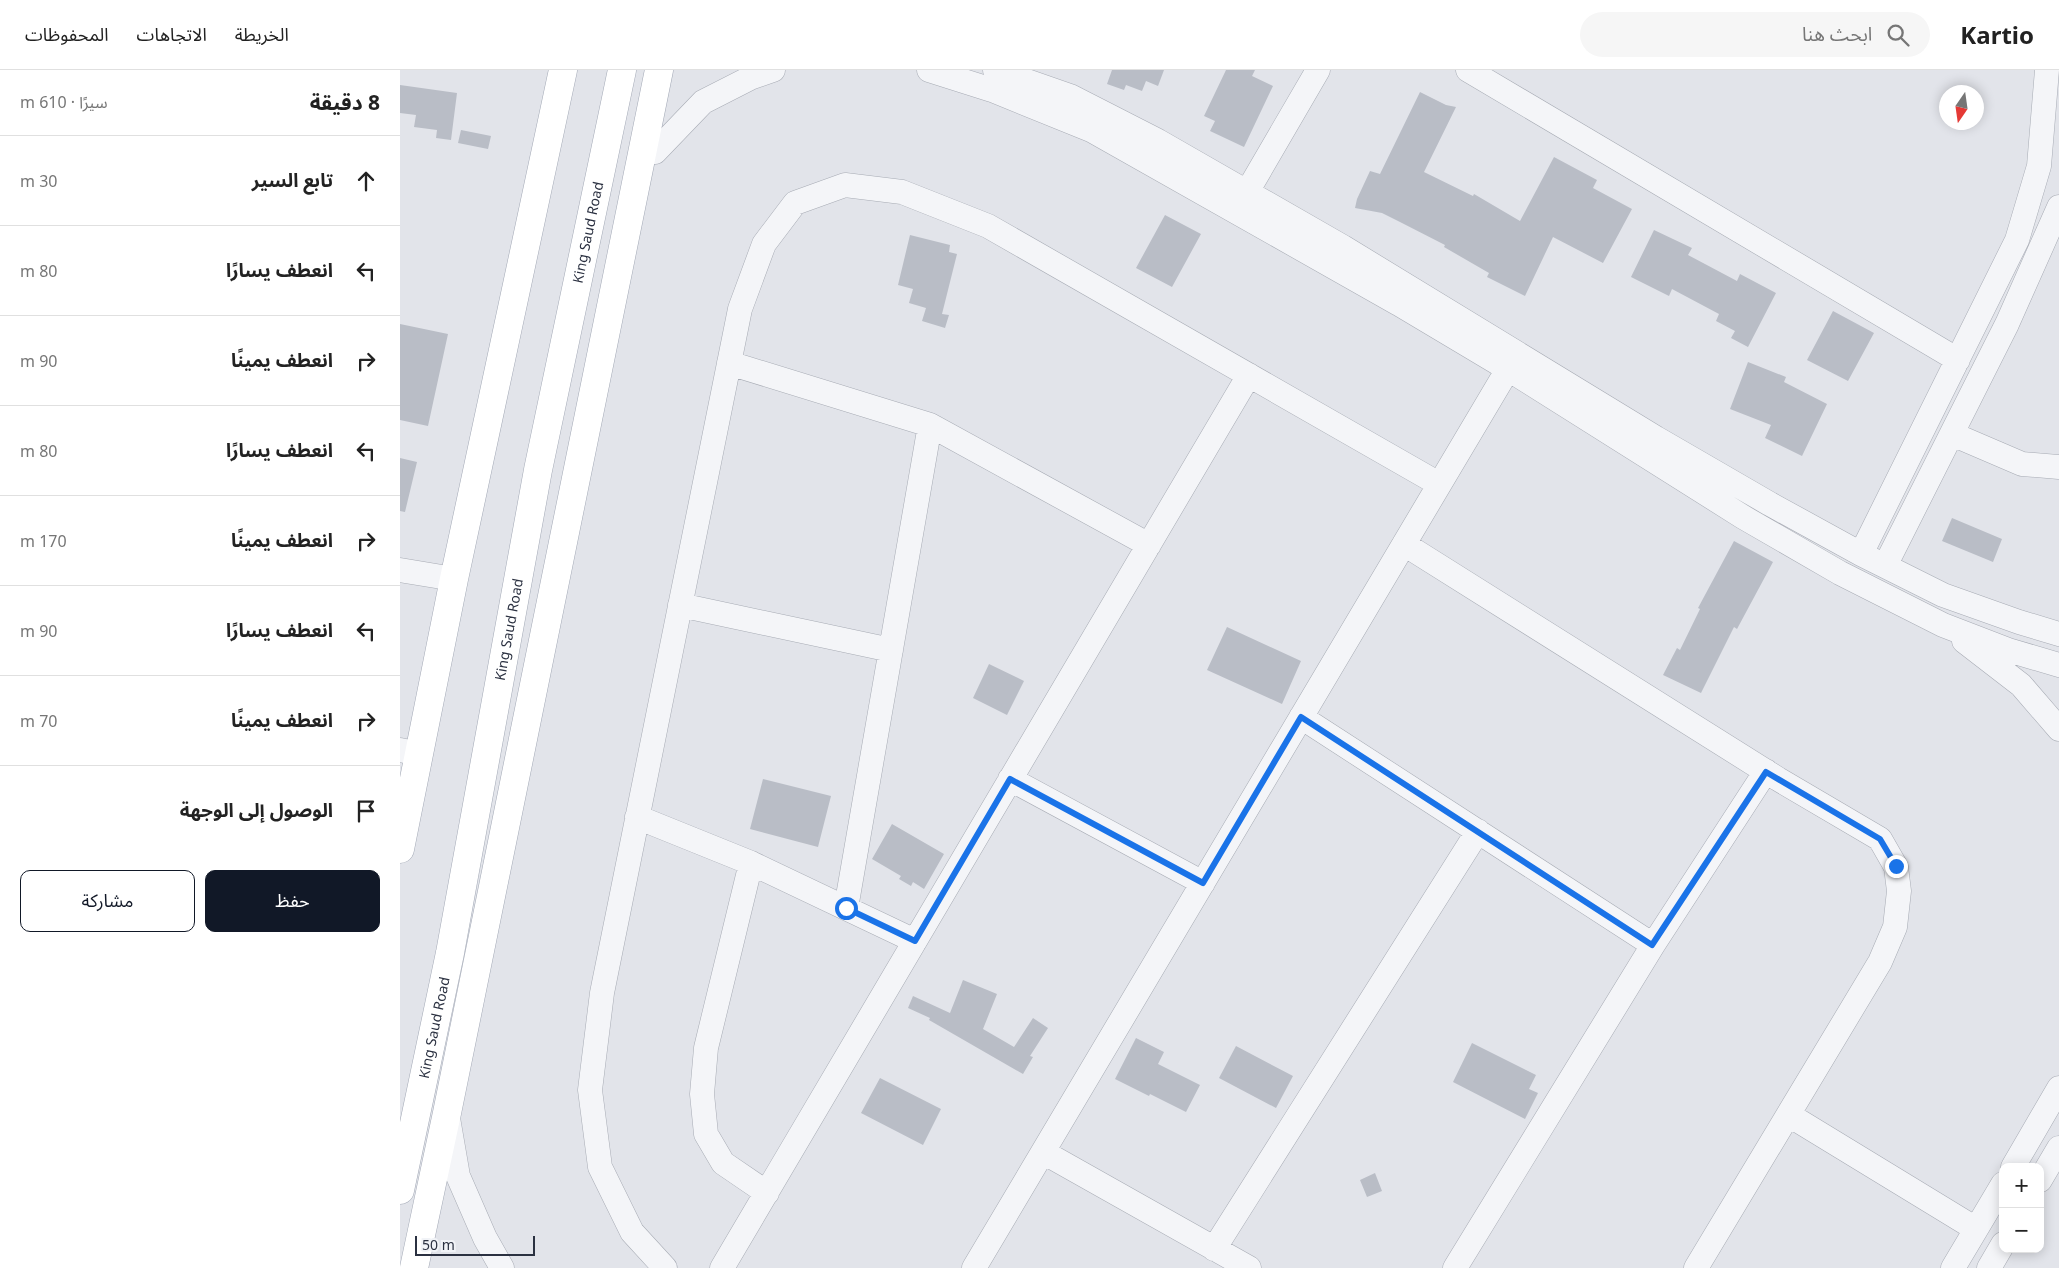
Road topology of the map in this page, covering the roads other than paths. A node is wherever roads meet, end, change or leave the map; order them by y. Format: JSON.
{"nodes":[{"id":1,"x":563,"y":70,"type":"edge"},
{"id":2,"x":622,"y":70,"type":"edge"},
{"id":3,"x":659,"y":70,"type":"edge"},
{"id":4,"x":773,"y":70,"type":"edge"},
{"id":5,"x":929,"y":70,"type":"edge"},
{"id":6,"x":996,"y":70,"type":"edge"},
{"id":7,"x":1468,"y":70,"type":"edge"},
{"id":8,"x":2047,"y":70,"type":"edge"},
{"id":9,"x":1314,"y":71,"type":"edge"},
{"id":10,"x":655,"y":152,"type":"dead end"},
{"id":11,"x":1247,"y":192,"type":"junction"},
{"id":12,"x":2059,"y":207,"type":"edge"},
{"id":13,"x":1958,"y":360,"type":"junction"},
{"id":14,"x":729,"y":363,"type":"junction"},
{"id":15,"x":1508,"y":369,"type":"junction"},
{"id":16,"x":1248,"y":375,"type":"junction"},
{"id":17,"x":930,"y":425,"type":"junction"},
{"id":18,"x":1952,"y":434,"type":"junction"},
{"id":19,"x":2059,"y":467,"type":"edge"},
{"id":20,"x":1439,"y":484,"type":"junction"},
{"id":21,"x":1404,"y":544,"type":"junction"},
{"id":22,"x":1149,"y":545,"type":"junction"},
{"id":23,"x":1860,"y":554,"type":"junction"},
{"id":24,"x":1885,"y":566,"type":"junction"},
{"id":25,"x":400,"y":570,"type":"edge"},
{"id":26,"x":454,"y":579,"type":"junction"},
{"id":27,"x":680,"y":605,"type":"junction"},
{"id":28,"x":2059,"y":615,"type":"edge"},
{"id":29,"x":2019,"y":622,"type":"junction"},
{"id":30,"x":1943,"y":625,"type":"junction"},
{"id":31,"x":2059,"y":634,"type":"edge"},
{"id":32,"x":891,"y":650,"type":"junction"},
{"id":33,"x":2059,"y":665,"type":"edge"},
{"id":34,"x":1301,"y":717,"type":"junction"},
{"id":35,"x":2059,"y":729,"type":"edge"},
{"id":36,"x":410,"y":752,"type":"edge"},
{"id":37,"x":1766,"y":772,"type":"junction"},
{"id":38,"x":1010,"y":779,"type":"junction"},
{"id":39,"x":637,"y":818,"type":"junction"},
{"id":40,"x":1478,"y":831,"type":"junction"},
{"id":41,"x":401,"y":838,"type":"edge"},
{"id":42,"x":751,"y":863,"type":"junction"},
{"id":43,"x":1203,"y":883,"type":"junction"},
{"id":44,"x":846,"y":908,"type":"junction"},
{"id":45,"x":915,"y":941,"type":"junction"},
{"id":46,"x":1652,"y":945,"type":"junction"},
{"id":47,"x":2059,"y":1088,"type":"edge"},
{"id":48,"x":447,"y":1114,"type":"junction"},
{"id":49,"x":1789,"y":1115,"type":"junction"},
{"id":50,"x":2059,"y":1149,"type":"edge"},
{"id":51,"x":1043,"y":1152,"type":"junction"},
{"id":52,"x":2015,"y":1163,"type":"edge"},
{"id":53,"x":2044,"y":1173,"type":"edge"},
{"id":54,"x":400,"y":1190,"type":"edge"},
{"id":55,"x":1999,"y":1191,"type":"edge"},
{"id":56,"x":767,"y":1193,"type":"junction"},
{"id":57,"x":1976,"y":1229,"type":"junction"},
{"id":58,"x":1214,"y":1248,"type":"junction"},
{"id":59,"x":1999,"y":1250,"type":"edge"},
{"id":60,"x":414,"y":1268,"type":"edge"},
{"id":61,"x":502,"y":1268,"type":"edge"},
{"id":62,"x":665,"y":1268,"type":"edge"},
{"id":63,"x":722,"y":1268,"type":"edge"},
{"id":64,"x":974,"y":1268,"type":"edge"},
{"id":65,"x":1248,"y":1268,"type":"edge"},
{"id":66,"x":1456,"y":1268,"type":"edge"},
{"id":67,"x":1696,"y":1268,"type":"edge"},
{"id":68,"x":1953,"y":1268,"type":"edge"},
{"id":69,"x":1988,"y":1268,"type":"edge"}],
"edges":[{"from":1,"to":26,"type":"main road"},
{"from":2,"to":54,"type":"main road","name":"King Saud Road"},
{"from":3,"to":48,"type":"main road"},
{"from":4,"to":10,"type":"street"},
{"from":5,"to":15,"type":"street"},
{"from":6,"to":11,"type":"street"},
{"from":7,"to":13,"type":"street"},
{"from":8,"to":13,"type":"street"},
{"from":9,"to":11,"type":"street"},
{"from":11,"to":23,"type":"street"},
{"from":12,"to":18,"type":"street"},
{"from":13,"to":23,"type":"street"},
{"from":14,"to":16,"type":"street"},
{"from":14,"to":17,"type":"street"},
{"from":14,"to":27,"type":"street"},
{"from":15,"to":20,"type":"street"},
{"from":15,"to":30,"type":"street"},
{"from":16,"to":20,"type":"street"},
{"from":16,"to":22,"type":"street"},
{"from":17,"to":22,"type":"street"},
{"from":17,"to":32,"type":"street"},
{"from":18,"to":19,"type":"street"},
{"from":18,"to":24,"type":"street"},
{"from":20,"to":21,"type":"street"},
{"from":21,"to":34,"type":"street"},
{"from":21,"to":37,"type":"street"},
{"from":22,"to":38,"type":"street"},
{"from":23,"to":24,"type":"street"},
{"from":24,"to":29,"type":"street"},
{"from":25,"to":26,"type":"street"},
{"from":26,"to":36,"type":"main road"},
{"from":27,"to":32,"type":"street"},
{"from":27,"to":39,"type":"street"},
{"from":28,"to":29,"type":"street"},
{"from":29,"to":31,"type":"street"},
{"from":30,"to":33,"type":"street"},
{"from":30,"to":35,"type":"street"},
{"from":32,"to":44,"type":"street"},
{"from":34,"to":40,"type":"street"},
{"from":34,"to":43,"type":"street"},
{"from":36,"to":41,"type":"main road"},
{"from":37,"to":46,"type":"street"},
{"from":37,"to":49,"type":"street"},
{"from":38,"to":43,"type":"street"},
{"from":38,"to":45,"type":"street"},
{"from":39,"to":42,"type":"street"},
{"from":39,"to":62,"type":"street"},
{"from":40,"to":46,"type":"street"},
{"from":40,"to":58,"type":"street"},
{"from":42,"to":44,"type":"street"},
{"from":42,"to":56,"type":"street"},
{"from":43,"to":51,"type":"street"},
{"from":44,"to":45,"type":"street"},
{"from":45,"to":56,"type":"street"},
{"from":46,"to":66,"type":"street"},
{"from":47,"to":52,"type":"street"},
{"from":48,"to":60,"type":"main road"},
{"from":48,"to":61,"type":"street"},
{"from":49,"to":57,"type":"street"},
{"from":49,"to":67,"type":"street"},
{"from":50,"to":53,"type":"street"},
{"from":51,"to":58,"type":"street"},
{"from":51,"to":64,"type":"street"},
{"from":55,"to":57,"type":"street"},
{"from":56,"to":63,"type":"street"},
{"from":57,"to":68,"type":"street"},
{"from":58,"to":65,"type":"street"},
{"from":59,"to":69,"type":"street"}]}
